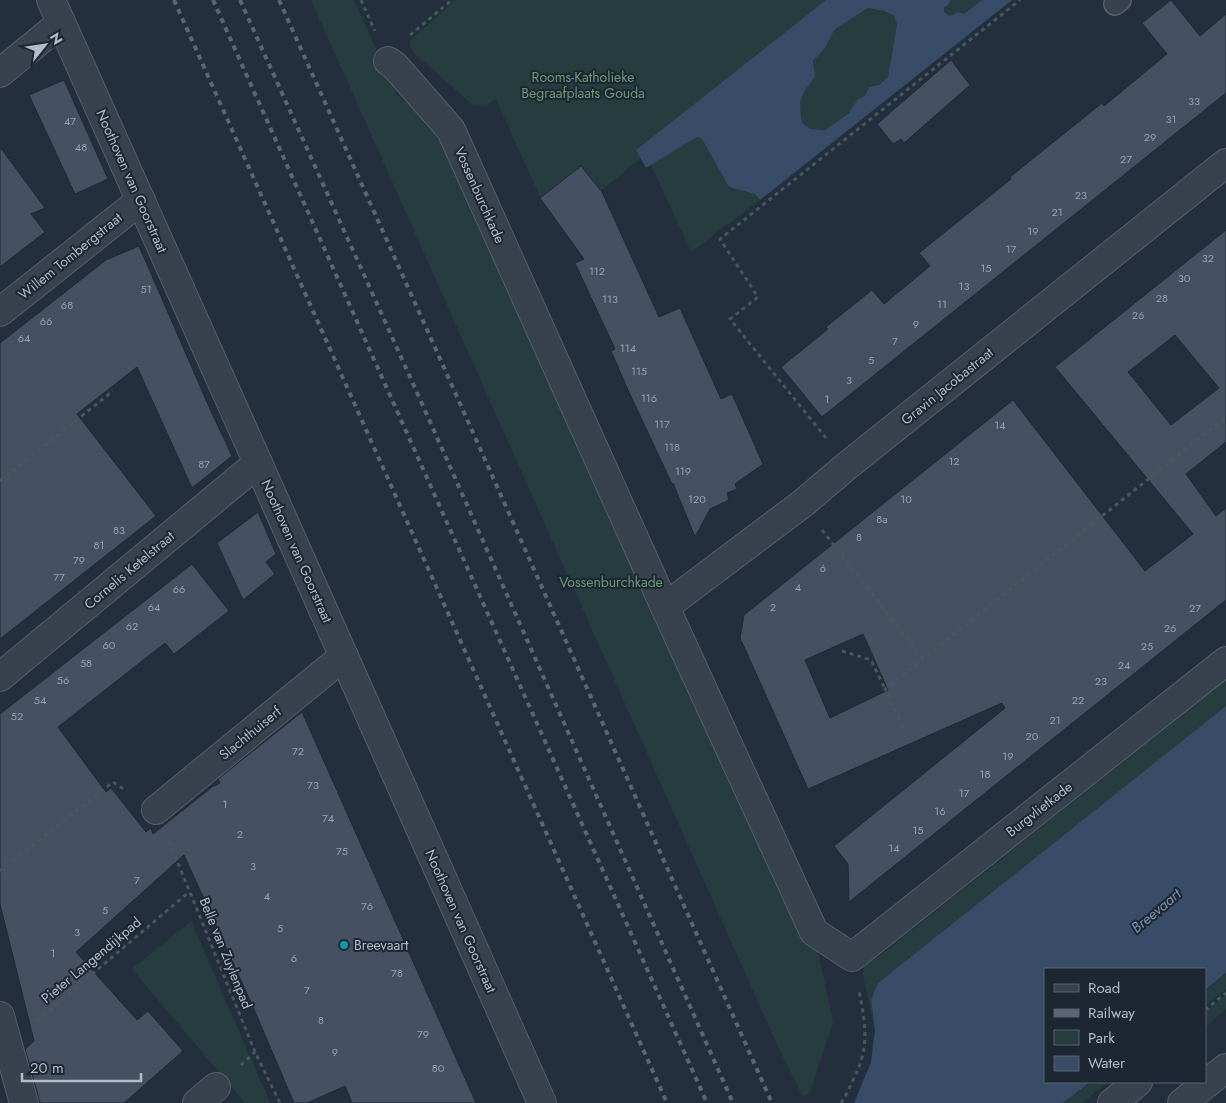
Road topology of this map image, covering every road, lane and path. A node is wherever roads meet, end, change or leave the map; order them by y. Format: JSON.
{"nodes":[{"id":1,"x":452,"y":0,"type":"edge"},
{"id":2,"x":1020,"y":0,"type":"edge"},
{"id":3,"x":56,"y":11,"type":"edge"},
{"id":4,"x":392,"y":64,"type":"joint"},
{"id":5,"x":0,"y":73,"type":"edge"},
{"id":6,"x":1226,"y":163,"type":"edge"},
{"id":7,"x":141,"y":200,"type":"junction"},
{"id":8,"x":0,"y":312,"type":"edge"},
{"id":9,"x":113,"y":391,"type":"dead end"},
{"id":10,"x":1226,"y":417,"type":"edge"},
{"id":11,"x":258,"y":463,"type":"junction"},
{"id":12,"x":848,"y":466,"type":"junction"},
{"id":13,"x":0,"y":481,"type":"edge"},
{"id":14,"x":802,"y":504,"type":"junction"},
{"id":15,"x":665,"y":607,"type":"junction"},
{"id":16,"x":842,"y":651,"type":"dead end"},
{"id":17,"x":344,"y":656,"type":"junction"},
{"id":18,"x":923,"y":659,"type":"junction"},
{"id":19,"x":1226,"y":661,"type":"edge"},
{"id":20,"x":0,"y":677,"type":"edge"},
{"id":21,"x":885,"y":689,"type":"junction"},
{"id":22,"x":903,"y":727,"type":"dead end"},
{"id":23,"x":156,"y":810,"type":"junction"},
{"id":24,"x":0,"y":871,"type":"edge"},
{"id":25,"x":189,"y":892,"type":"junction"},
{"id":26,"x":852,"y":957,"type":"junction"},
{"id":27,"x":1226,"y":993,"type":"edge"},
{"id":28,"x":1206,"y":1009,"type":"edge"},
{"id":29,"x":0,"y":1016,"type":"edge"},
{"id":30,"x":8,"y":1046,"type":"junction"},
{"id":31,"x":1216,"y":1073,"type":"edge"},
{"id":32,"x":1206,"y":1082,"type":"edge"},
{"id":33,"x":1137,"y":1083,"type":"edge"},
{"id":34,"x":1205,"y":1083,"type":"edge"},
{"id":35,"x":24,"y":1103,"type":"edge"},
{"id":36,"x":280,"y":1103,"type":"edge"},
{"id":37,"x":542,"y":1103,"type":"edge"},
{"id":38,"x":841,"y":1103,"type":"edge"},
{"id":39,"x":1112,"y":1103,"type":"edge"},
{"id":40,"x":1182,"y":1103,"type":"edge"}],
"edges":[{"from":1,"to":4,"type":"path"},
{"from":2,"to":12,"type":"path"},
{"from":3,"to":5,"type":"street"},
{"from":3,"to":7,"type":"street","name":"Noothoven van Goorstraat"},
{"from":4,"to":15,"type":"street","name":"Vossenburchkade"},
{"from":6,"to":12,"type":"street","name":"Gravin Jacobastraat"},
{"from":7,"to":8,"type":"street","name":"Willem Tombergstraat"},
{"from":7,"to":11,"type":"street","name":"Noothoven van Goorstraat"},
{"from":9,"to":13,"type":"path"},
{"from":10,"to":18,"type":"path"},
{"from":11,"to":17,"type":"street","name":"Noothoven van Goorstraat"},
{"from":11,"to":20,"type":"street","name":"Cornelis Ketelstraat"},
{"from":12,"to":14,"type":"street","name":"Gravin Jacobastraat"},
{"from":14,"to":15,"type":"street","name":"Gravin Jacobastraat"},
{"from":14,"to":18,"type":"path"},
{"from":15,"to":26,"type":"street","name":"Vossenburchkade"},
{"from":16,"to":21,"type":"path"},
{"from":17,"to":23,"type":"street","name":"Slachthuiserf"},
{"from":17,"to":37,"type":"street","name":"Noothoven van Goorstraat"},
{"from":18,"to":21,"type":"path"},
{"from":19,"to":26,"type":"street","name":"Burgvlietkade"},
{"from":21,"to":22,"type":"path"},
{"from":23,"to":24,"type":"path"},
{"from":23,"to":25,"type":"path","name":"Belle van Zuylenpad"},
{"from":25,"to":30,"type":"path","name":"Pieter Langendijkpad"},
{"from":25,"to":36,"type":"path","name":"Belle van Zuylenpad"},
{"from":26,"to":38,"type":"path"},
{"from":27,"to":28,"type":"path"},
{"from":29,"to":30,"type":"street"},
{"from":30,"to":35,"type":"street"},
{"from":31,"to":32,"type":"street"},
{"from":33,"to":39,"type":"street"},
{"from":34,"to":40,"type":"street"}]}
